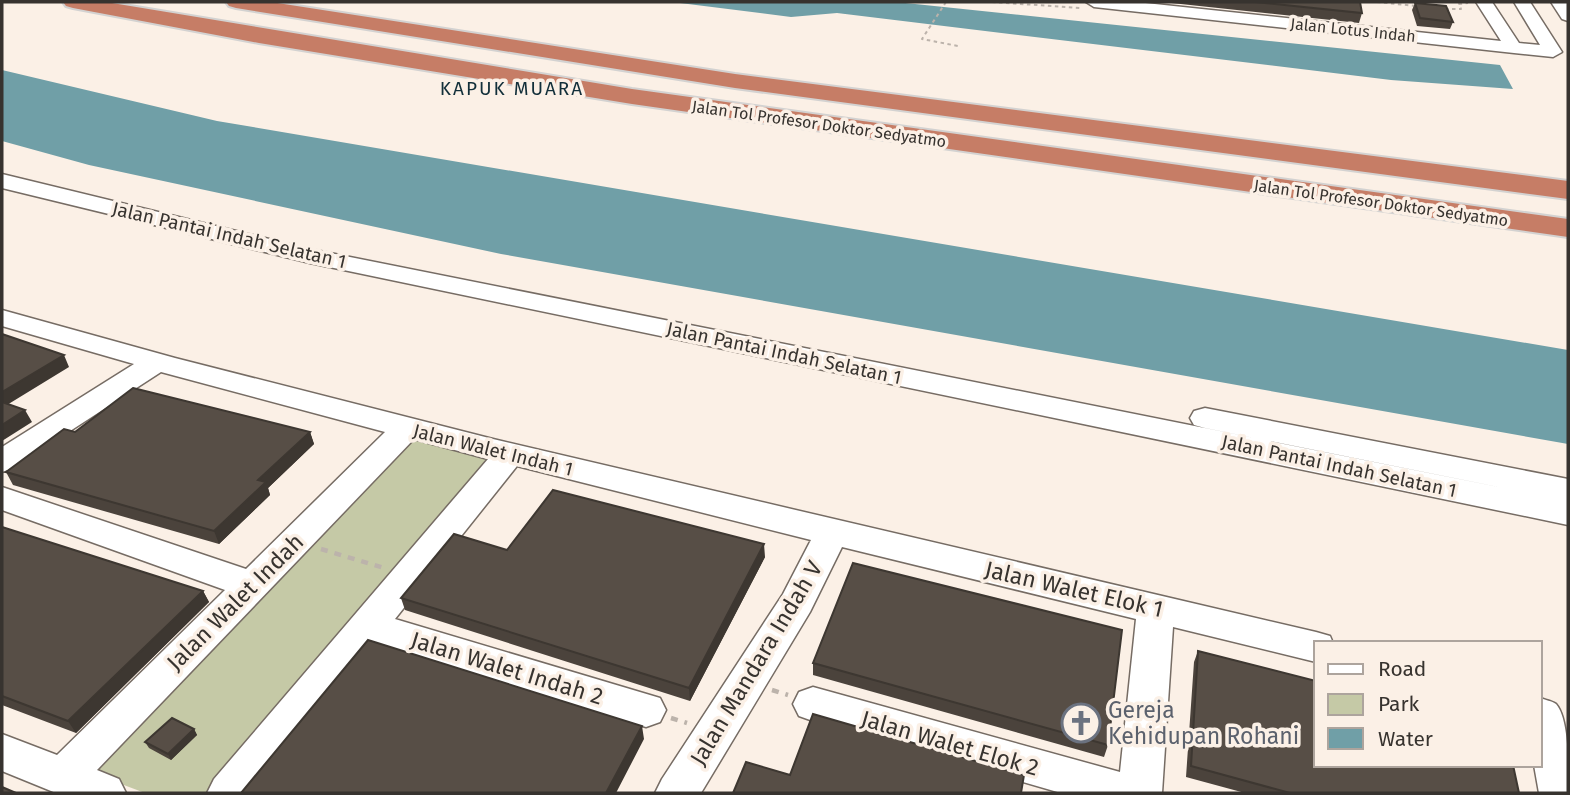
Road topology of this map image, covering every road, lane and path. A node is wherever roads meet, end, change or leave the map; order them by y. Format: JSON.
{"nodes":[{"id":1,"x":73,"y":2,"type":"edge"},
{"id":2,"x":130,"y":2,"type":"edge"},
{"id":3,"x":178,"y":2,"type":"edge"},
{"id":4,"x":236,"y":2,"type":"edge"},
{"id":5,"x":1094,"y":2,"type":"edge"},
{"id":6,"x":1377,"y":2,"type":"edge"},
{"id":7,"x":1383,"y":2,"type":"edge"},
{"id":8,"x":1522,"y":2,"type":"edge"},
{"id":9,"x":1559,"y":2,"type":"edge"},
{"id":10,"x":945,"y":3,"type":"edge"},
{"id":11,"x":1485,"y":3,"type":"edge"},
{"id":12,"x":1421,"y":7,"type":"edge"},
{"id":13,"x":1445,"y":9,"type":"edge"},
{"id":14,"x":1568,"y":16,"type":"edge"},
{"id":15,"x":958,"y":46,"type":"dead end"},
{"id":16,"x":1514,"y":48,"type":"junction"},
{"id":17,"x":2,"y":170,"type":"edge"},
{"id":18,"x":2,"y":181,"type":"edge"},
{"id":19,"x":1568,"y":190,"type":"edge"},
{"id":20,"x":1568,"y":203,"type":"edge"},
{"id":21,"x":1568,"y":215,"type":"edge"},
{"id":22,"x":1568,"y":229,"type":"edge"},
{"id":23,"x":317,"y":250,"type":"junction"},
{"id":24,"x":2,"y":318,"type":"edge"},
{"id":25,"x":155,"y":363,"type":"junction"},
{"id":26,"x":407,"y":428,"type":"junction"},
{"id":27,"x":509,"y":455,"type":"junction"},
{"id":28,"x":2,"y":461,"type":"edge"},
{"id":29,"x":1568,"y":490,"type":"edge"},
{"id":30,"x":2,"y":498,"type":"edge"},
{"id":31,"x":1568,"y":513,"type":"edge"},
{"id":32,"x":832,"y":532,"type":"junction"},
{"id":33,"x":295,"y":541,"type":"junction"},
{"id":34,"x":409,"y":576,"type":"junction"},
{"id":35,"x":252,"y":585,"type":"junction"},
{"id":36,"x":1156,"y":609,"type":"junction"},
{"id":37,"x":367,"y":626,"type":"junction"},
{"id":38,"x":1314,"y":647,"type":"edge"},
{"id":39,"x":747,"y":681,"type":"junction"},
{"id":40,"x":813,"y":704,"type":"joint"},
{"id":41,"x":646,"y":710,"type":"joint"},
{"id":42,"x":1551,"y":721,"type":"edge"},
{"id":43,"x":715,"y":732,"type":"junction"},
{"id":44,"x":2,"y":752,"type":"edge"},
{"id":45,"x":64,"y":776,"type":"junction"},
{"id":46,"x":1063,"y":784,"type":"edge"},
{"id":47,"x":104,"y":793,"type":"edge"},
{"id":48,"x":229,"y":793,"type":"edge"},
{"id":49,"x":677,"y":793,"type":"edge"},
{"id":50,"x":1127,"y":793,"type":"edge"},
{"id":51,"x":1140,"y":793,"type":"edge"},
{"id":52,"x":1561,"y":793,"type":"edge"}],
"edges":[{"from":1,"to":22,"type":"highway","name":"Jalan Tol Profesor Doktor Sedyatmo"},
{"from":2,"to":21,"type":"highway","name":"Jalan Tol Profesor Doktor Sedyatmo"},
{"from":3,"to":20,"type":"highway","name":"Jalan Tol Profesor Doktor Sedyatmo"},
{"from":4,"to":19,"type":"highway","name":"Jalan Tol Profesor Doktor Sedyatmo"},
{"from":5,"to":16,"type":"street","name":"Jalan Lotus Indah"},
{"from":6,"to":7,"type":"path"},
{"from":7,"to":12,"type":"path"},
{"from":8,"to":16,"type":"street","name":"Jalan Lotus Indah"},
{"from":9,"to":14,"type":"street"},
{"from":10,"to":15,"type":"path"},
{"from":11,"to":13,"type":"path"},
{"from":11,"to":16,"type":"street"},
{"from":17,"to":23,"type":"street","name":"Jalan Pantai Indah Selatan 1"},
{"from":18,"to":23,"type":"street","name":"Jalan Pantai Indah Selatan 1"},
{"from":23,"to":29,"type":"street","name":"Jalan Pantai Indah Selatan 1"},
{"from":23,"to":31,"type":"street","name":"Jalan Pantai Indah Selatan 1"},
{"from":24,"to":25,"type":"street","name":"Jalan Walet Indah 1"},
{"from":25,"to":26,"type":"street","name":"Jalan Walet Indah 1"},
{"from":25,"to":28,"type":"street"},
{"from":26,"to":27,"type":"street","name":"Jalan Walet Indah 1"},
{"from":26,"to":33,"type":"street","name":"Jalan Walet Indah"},
{"from":27,"to":32,"type":"street","name":"Jalan Walet Indah 1"},
{"from":27,"to":34,"type":"street"},
{"from":30,"to":35,"type":"street"},
{"from":32,"to":36,"type":"street","name":"Jalan Walet Elok 1"},
{"from":32,"to":39,"type":"street","name":"Jalan Mandara Indah V"},
{"from":33,"to":34,"type":"path"},
{"from":33,"to":35,"type":"street","name":"Jalan Walet Indah"},
{"from":34,"to":37,"type":"street"},
{"from":35,"to":45,"type":"street","name":"Jalan Walet Indah"},
{"from":36,"to":38,"type":"street","name":"Jalan Walet Elok 1"},
{"from":36,"to":51,"type":"street"},
{"from":37,"to":41,"type":"street","name":"Jalan Walet Indah 2"},
{"from":37,"to":48,"type":"street"},
{"from":39,"to":40,"type":"path"},
{"from":39,"to":43,"type":"street","name":"Jalan Mandara Indah V"},
{"from":40,"to":46,"type":"street","name":"Jalan Walet Elok 2"},
{"from":41,"to":43,"type":"path"},
{"from":42,"to":52,"type":"street"},
{"from":43,"to":49,"type":"street","name":"Jalan Mandara Indah V"},
{"from":44,"to":45,"type":"street"},
{"from":45,"to":47,"type":"street"},
{"from":46,"to":50,"type":"street","name":"Jalan Walet Elok 2"}]}
